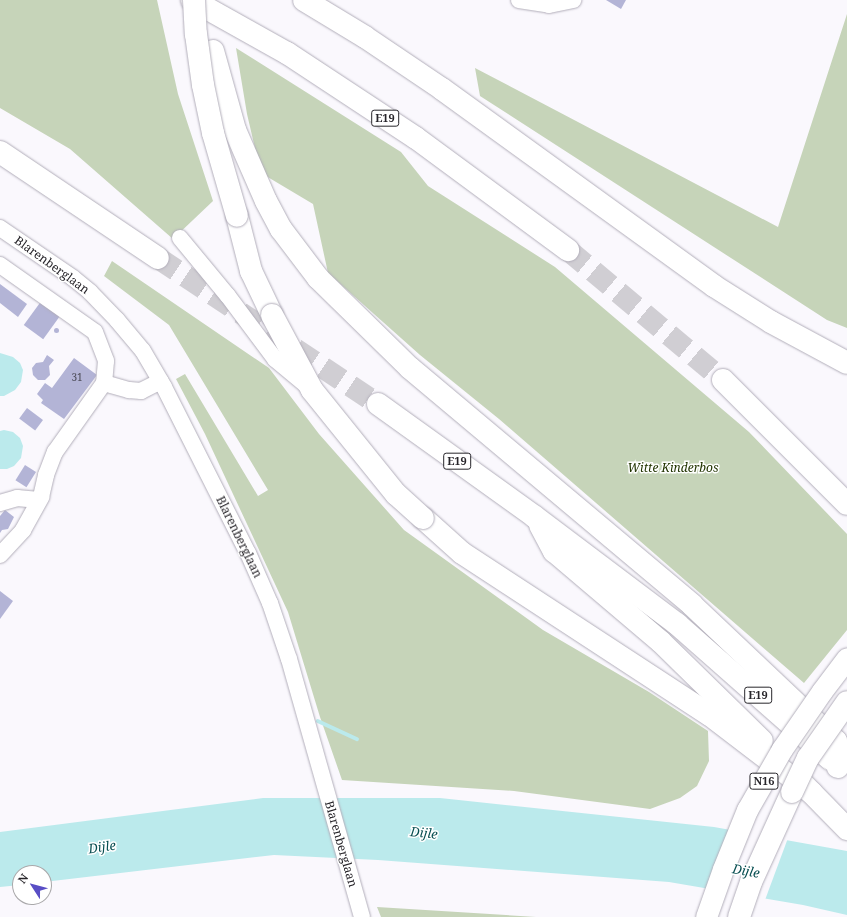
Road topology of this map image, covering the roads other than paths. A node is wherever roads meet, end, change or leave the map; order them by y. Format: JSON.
{"nodes":[{"id":1,"x":193,"y":0,"type":"edge"},
{"id":2,"x":203,"y":0,"type":"edge"},
{"id":3,"x":304,"y":0,"type":"edge"},
{"id":4,"x":519,"y":0,"type":"edge"},
{"id":5,"x":573,"y":0,"type":"edge"},
{"id":6,"x":0,"y":152,"type":"edge"},
{"id":7,"x":0,"y":228,"type":"edge"},
{"id":8,"x":180,"y":238,"type":"dead end"},
{"id":9,"x":568,"y":250,"type":"tunnel mouth"},
{"id":10,"x":158,"y":258,"type":"tunnel mouth"},
{"id":11,"x":0,"y":264,"type":"edge"},
{"id":12,"x":816,"y":345,"type":"junction"},
{"id":13,"x":847,"y":356,"type":"edge"},
{"id":14,"x":847,"y":363,"type":"edge"},
{"id":15,"x":723,"y":380,"type":"tunnel mouth"},
{"id":16,"x":161,"y":381,"type":"junction"},
{"id":17,"x":104,"y":383,"type":"junction"},
{"id":18,"x":312,"y":390,"type":"junction"},
{"id":19,"x":378,"y":404,"type":"tunnel mouth"},
{"id":20,"x":39,"y":500,"type":"junction"},
{"id":21,"x":0,"y":503,"type":"edge"},
{"id":22,"x":847,"y":504,"type":"edge"},
{"id":23,"x":535,"y":518,"type":"junction"},
{"id":24,"x":0,"y":555,"type":"edge"},
{"id":25,"x":847,"y":658,"type":"edge"},
{"id":26,"x":847,"y":702,"type":"edge"},
{"id":27,"x":843,"y":771,"type":"edge"},
{"id":28,"x":812,"y":793,"type":"junction"},
{"id":29,"x":840,"y":822,"type":"edge"},
{"id":30,"x":362,"y":917,"type":"edge"},
{"id":31,"x":706,"y":917,"type":"edge"},
{"id":32,"x":739,"y":917,"type":"edge"}],
"edges":[{"from":1,"to":9,"type":"highway","number":"E19"},
{"from":1,"to":18,"type":"highway","bridge":true},
{"from":2,"to":27,"type":"highway"},
{"from":3,"to":12,"type":"highway"},
{"from":4,"to":5,"type":"street"},
{"from":6,"to":10,"type":"highway"},
{"from":7,"to":16,"type":"street","name":"Blarenberglaan"},
{"from":8,"to":18,"type":"street","bridge":true},
{"from":11,"to":17,"type":"street"},
{"from":12,"to":13,"type":"highway"},
{"from":12,"to":14,"type":"highway"},
{"from":15,"to":22,"type":"highway"},
{"from":16,"to":17,"type":"street"},
{"from":16,"to":30,"type":"street","name":"Blarenberglaan"},
{"from":17,"to":20,"type":"street"},
{"from":18,"to":28,"type":"highway","bridge":true},
{"from":19,"to":23,"type":"highway","number":"E19"},
{"from":20,"to":21,"type":"street"},
{"from":20,"to":24,"type":"street"},
{"from":23,"to":27,"type":"highway","number":"E19"},
{"from":23,"to":28,"type":"highway"},
{"from":25,"to":31,"type":"main road","number":"N16","bridge":true},
{"from":26,"to":32,"type":"highway","number":"N16","bridge":true},
{"from":28,"to":29,"type":"highway"}]}
